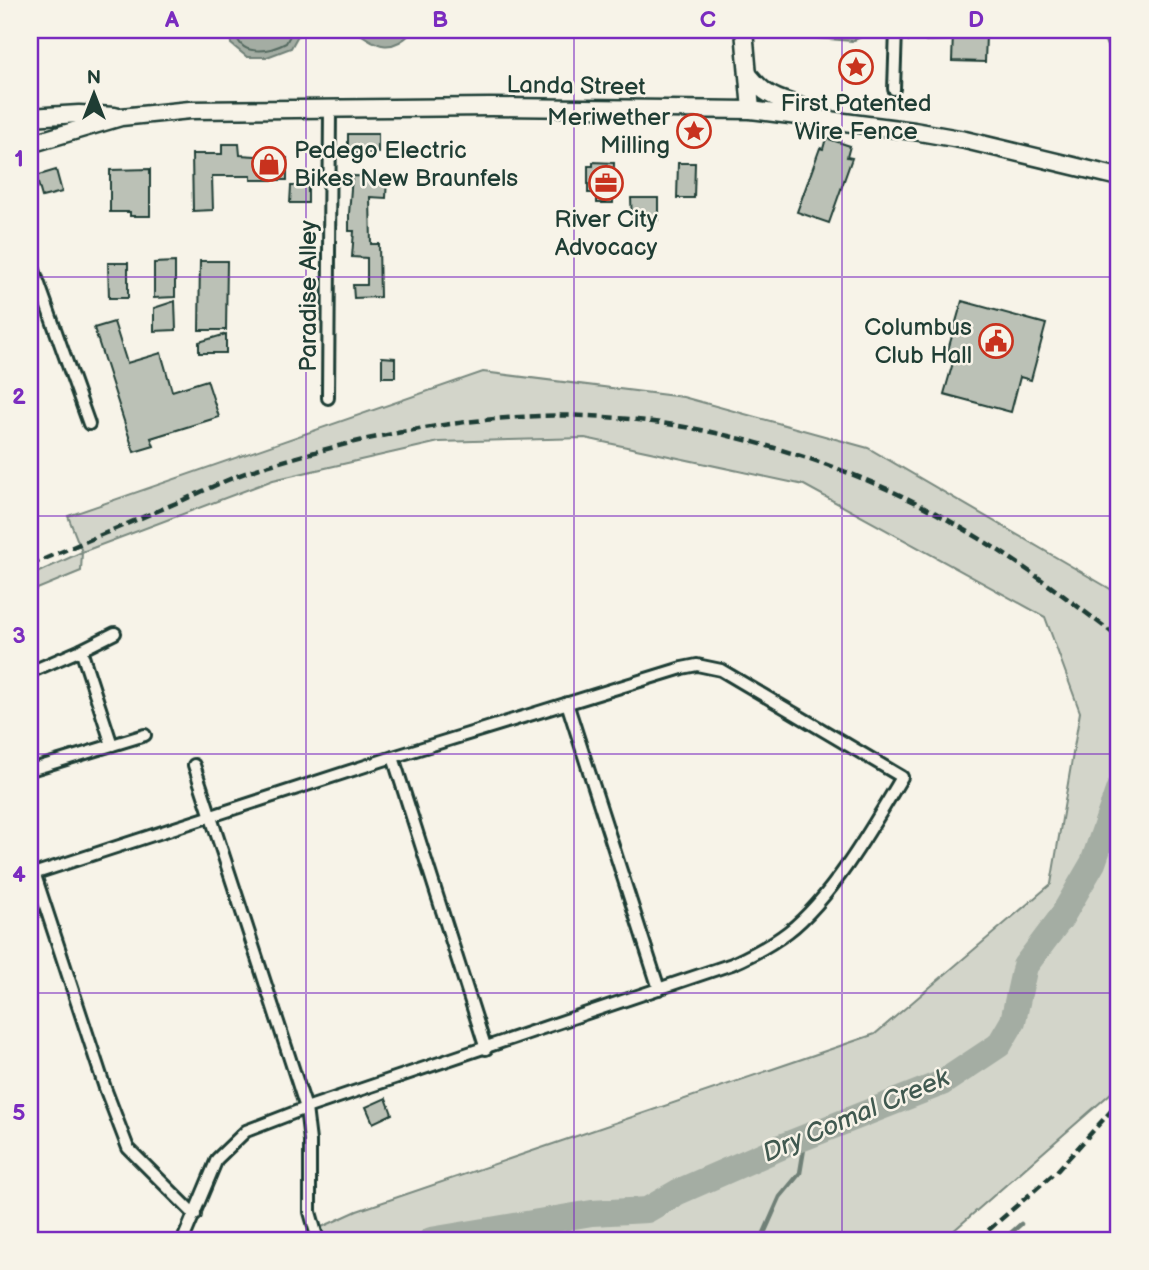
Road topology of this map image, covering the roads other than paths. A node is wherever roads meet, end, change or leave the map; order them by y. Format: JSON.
{"nodes":[{"id":1,"x":744,"y":30,"type":"edge"},
{"id":2,"x":896,"y":30,"type":"edge"},
{"id":3,"x":748,"y":74,"type":"junction"},
{"id":4,"x":894,"y":89,"type":"dead end"},
{"id":5,"x":330,"y":110,"type":"junction"},
{"id":6,"x":751,"y":110,"type":"junction"},
{"id":7,"x":30,"y":117,"type":"edge"},
{"id":8,"x":121,"y":117,"type":"junction"},
{"id":9,"x":814,"y":119,"type":"junction"},
{"id":10,"x":30,"y":144,"type":"edge"},
{"id":11,"x":1119,"y":177,"type":"edge"},
{"id":12,"x":30,"y":259,"type":"edge"},
{"id":13,"x":328,"y":398,"type":"dead end"},
{"id":14,"x":89,"y":424,"type":"dead end"},
{"id":15,"x":115,"y":633,"type":"dead end"},
{"id":16,"x":80,"y":650,"type":"junction"},
{"id":17,"x":30,"y":672,"type":"edge"},
{"id":18,"x":567,"y":704,"type":"junction"},
{"id":19,"x":145,"y":735,"type":"dead end"},
{"id":20,"x":112,"y":745,"type":"junction"},
{"id":21,"x":393,"y":757,"type":"junction"},
{"id":22,"x":194,"y":765,"type":"dead end"},
{"id":23,"x":30,"y":770,"type":"edge"},
{"id":24,"x":210,"y":816,"type":"junction"},
{"id":25,"x":32,"y":874,"type":"edge"},
{"id":26,"x":659,"y":989,"type":"junction"},
{"id":27,"x":486,"y":1049,"type":"junction"},
{"id":28,"x":306,"y":1108,"type":"junction"},
{"id":29,"x":195,"y":1215,"type":"junction"},
{"id":30,"x":1119,"y":1233,"type":"edge"},
{"id":31,"x":183,"y":1240,"type":"edge"},
{"id":32,"x":318,"y":1240,"type":"edge"},
{"id":33,"x":1113,"y":1240,"type":"edge"}],
"edges":[{"from":1,"to":3,"type":"main road"},
{"from":2,"to":4,"type":"street"},
{"from":3,"to":6,"type":"main road"},
{"from":3,"to":9,"type":"main road"},
{"from":5,"to":6,"type":"main road","name":"Landa Street"},
{"from":5,"to":8,"type":"main road","name":"Landa Street"},
{"from":5,"to":13,"type":"street","name":"Paradise Alley"},
{"from":6,"to":9,"type":"main road","name":"Landa Street"},
{"from":7,"to":8,"type":"main road"},
{"from":8,"to":10,"type":"main road","name":"Landa Street"},
{"from":9,"to":11,"type":"main road","name":"Landa Street"},
{"from":12,"to":14,"type":"street"},
{"from":15,"to":16,"type":"street"},
{"from":16,"to":17,"type":"street"},
{"from":16,"to":20,"type":"street"},
{"from":18,"to":21,"type":"street"},
{"from":18,"to":26,"type":"street"},
{"from":18,"to":26,"type":"street"},
{"from":19,"to":20,"type":"street"},
{"from":20,"to":23,"type":"street"},
{"from":21,"to":24,"type":"street"},
{"from":21,"to":27,"type":"street"},
{"from":22,"to":24,"type":"street"},
{"from":24,"to":25,"type":"street"},
{"from":24,"to":28,"type":"street"},
{"from":25,"to":29,"type":"street"},
{"from":26,"to":27,"type":"street"},
{"from":27,"to":28,"type":"street"},
{"from":28,"to":29,"type":"street"},
{"from":28,"to":32,"type":"street"},
{"from":29,"to":31,"type":"street"},
{"from":30,"to":33,"type":"street"}]}
